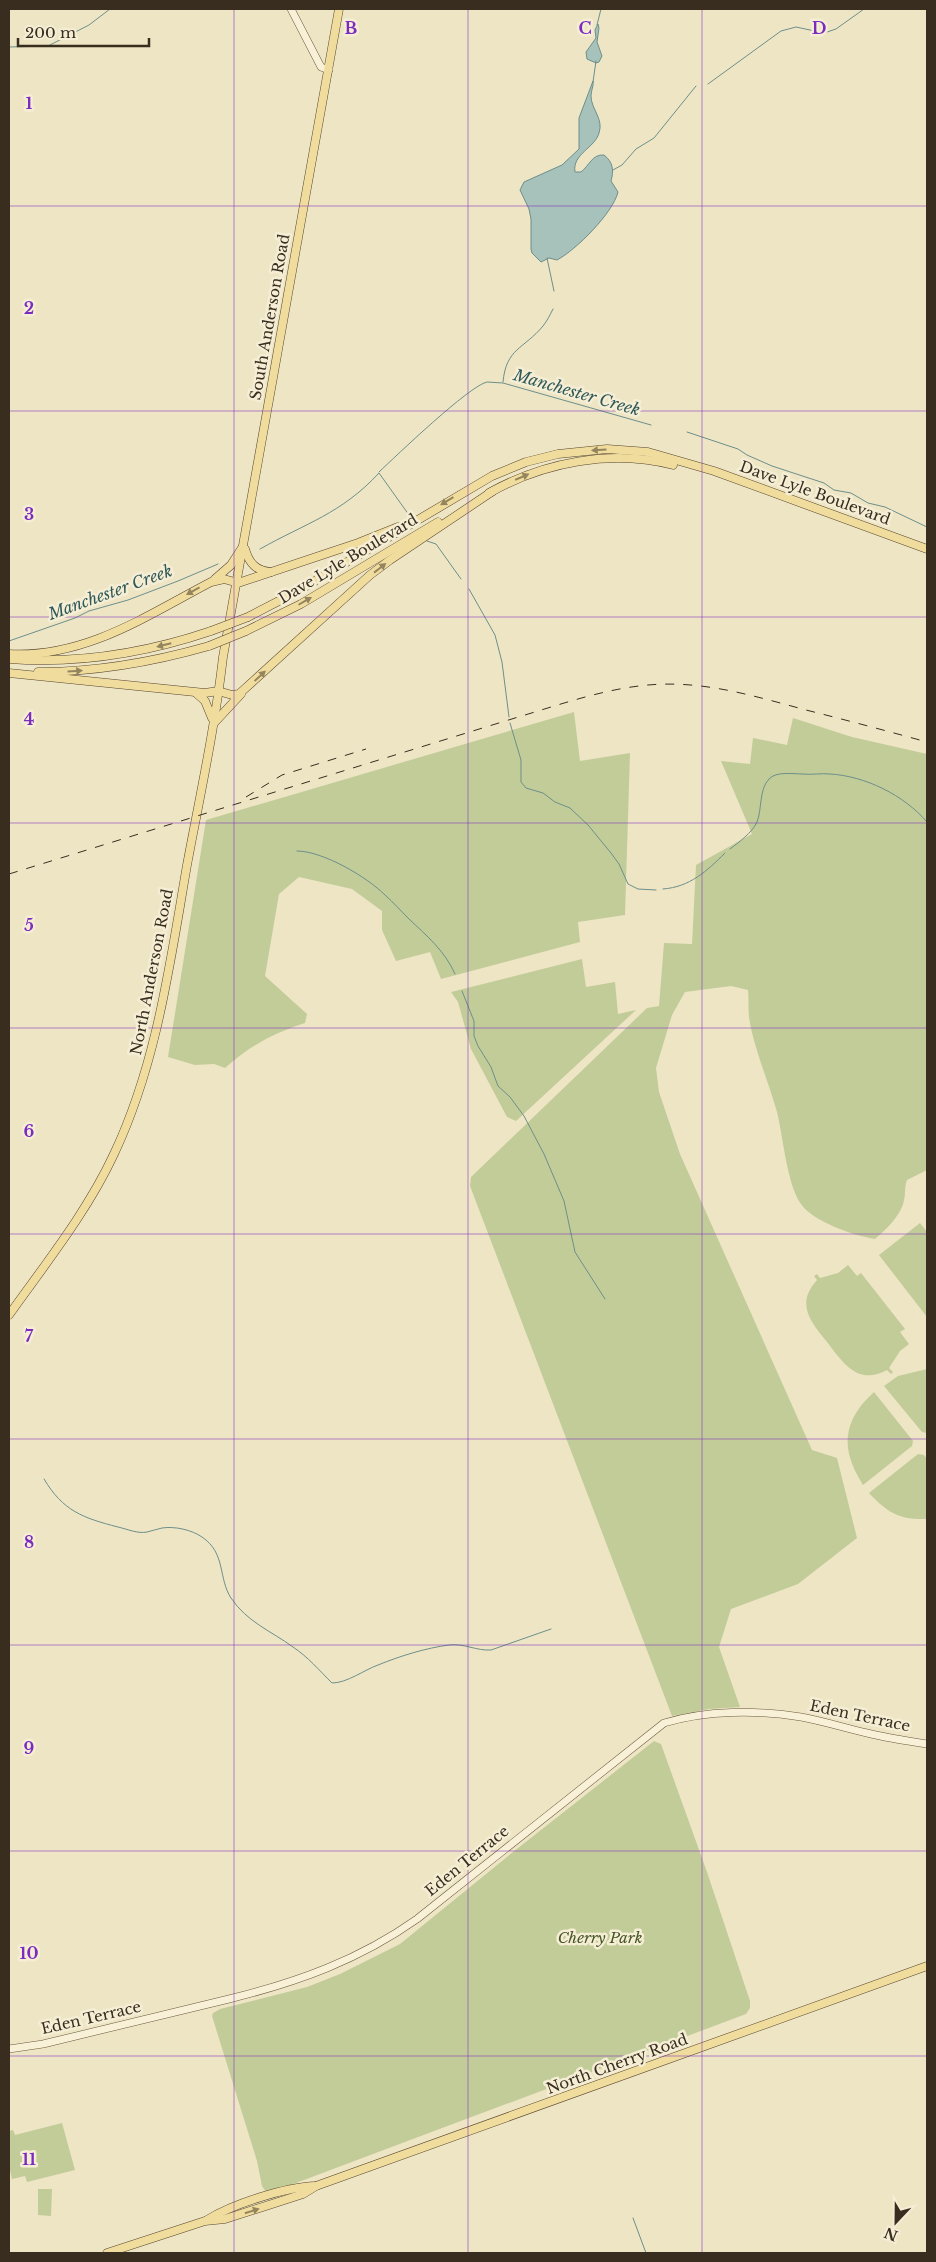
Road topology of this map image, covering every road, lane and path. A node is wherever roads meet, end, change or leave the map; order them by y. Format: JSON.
{"nodes":[{"id":1,"x":291,"y":9,"type":"edge"},
{"id":2,"x":339,"y":9,"type":"edge"},
{"id":3,"x":332,"y":52,"type":"junction"},
{"id":4,"x":314,"y":54,"type":"junction"},
{"id":5,"x":329,"y":70,"type":"junction"},
{"id":6,"x":694,"y":465,"type":"junction"},
{"id":7,"x":493,"y":491,"type":"junction"},
{"id":8,"x":425,"y":515,"type":"junction"},
{"id":9,"x":244,"y":544,"type":"junction"},
{"id":10,"x":927,"y":549,"type":"edge"},
{"id":11,"x":275,"y":571,"type":"junction"},
{"id":12,"x":210,"y":582,"type":"junction"},
{"id":13,"x":238,"y":583,"type":"junction"},
{"id":14,"x":228,"y":630,"type":"joint"},
{"id":15,"x":9,"y":654,"type":"edge"},
{"id":16,"x":9,"y":658,"type":"edge"},
{"id":17,"x":9,"y":672,"type":"edge"},
{"id":18,"x":218,"y":691,"type":"junction"},
{"id":19,"x":195,"y":692,"type":"junction"},
{"id":20,"x":243,"y":692,"type":"junction"},
{"id":21,"x":213,"y":724,"type":"junction"},
{"id":22,"x":9,"y":1315,"type":"edge"},
{"id":23,"x":927,"y":1744,"type":"edge"},
{"id":24,"x":927,"y":1966,"type":"edge"},
{"id":25,"x":9,"y":2049,"type":"edge"},
{"id":26,"x":107,"y":2253,"type":"edge"}],
"edges":[{"from":1,"to":4,"type":"street"},
{"from":2,"to":3,"type":"main road","name":"South Anderson Road"},
{"from":3,"to":4,"type":"street"},
{"from":3,"to":5,"type":"main road","name":"South Anderson Road"},
{"from":4,"to":5,"type":"street"},
{"from":5,"to":9,"type":"main road","name":"South Anderson Road"},
{"from":7,"to":6,"type":"main road","name":"Dave Lyle Boulevard","one_way":true},
{"from":6,"to":8,"type":"main road","name":"Dave Lyle Boulevard","one_way":true},
{"from":6,"to":10,"type":"main road","name":"Dave Lyle Boulevard"},
{"from":17,"to":7,"type":"main road","name":"Dave Lyle Boulevard","one_way":true,"bridge":true},
{"from":20,"to":7,"type":"main road","one_way":true},
{"from":8,"to":11,"type":"main road"},
{"from":8,"to":16,"type":"main road","name":"Dave Lyle Boulevard","one_way":true,"bridge":true},
{"from":9,"to":11,"type":"main road"},
{"from":9,"to":12,"type":"main road"},
{"from":9,"to":13,"type":"main road","name":"South Anderson Road"},
{"from":11,"to":13,"type":"main road"},
{"from":12,"to":13,"type":"main road"},
{"from":12,"to":15,"type":"main road","one_way":true},
{"from":13,"to":14,"type":"main road","name":"South Anderson Road"},
{"from":14,"to":18,"type":"main road","name":"North Anderson Road"},
{"from":17,"to":19,"type":"main road"},
{"from":18,"to":19,"type":"main road"},
{"from":18,"to":20,"type":"main road"},
{"from":18,"to":21,"type":"main road","name":"North Anderson Road"},
{"from":19,"to":21,"type":"main road"},
{"from":20,"to":21,"type":"main road"},
{"from":21,"to":22,"type":"main road","name":"North Anderson Road"},
{"from":23,"to":25,"type":"street","name":"Eden Terrace"},
{"from":24,"to":26,"type":"main road","name":"North Cherry Road"}]}
